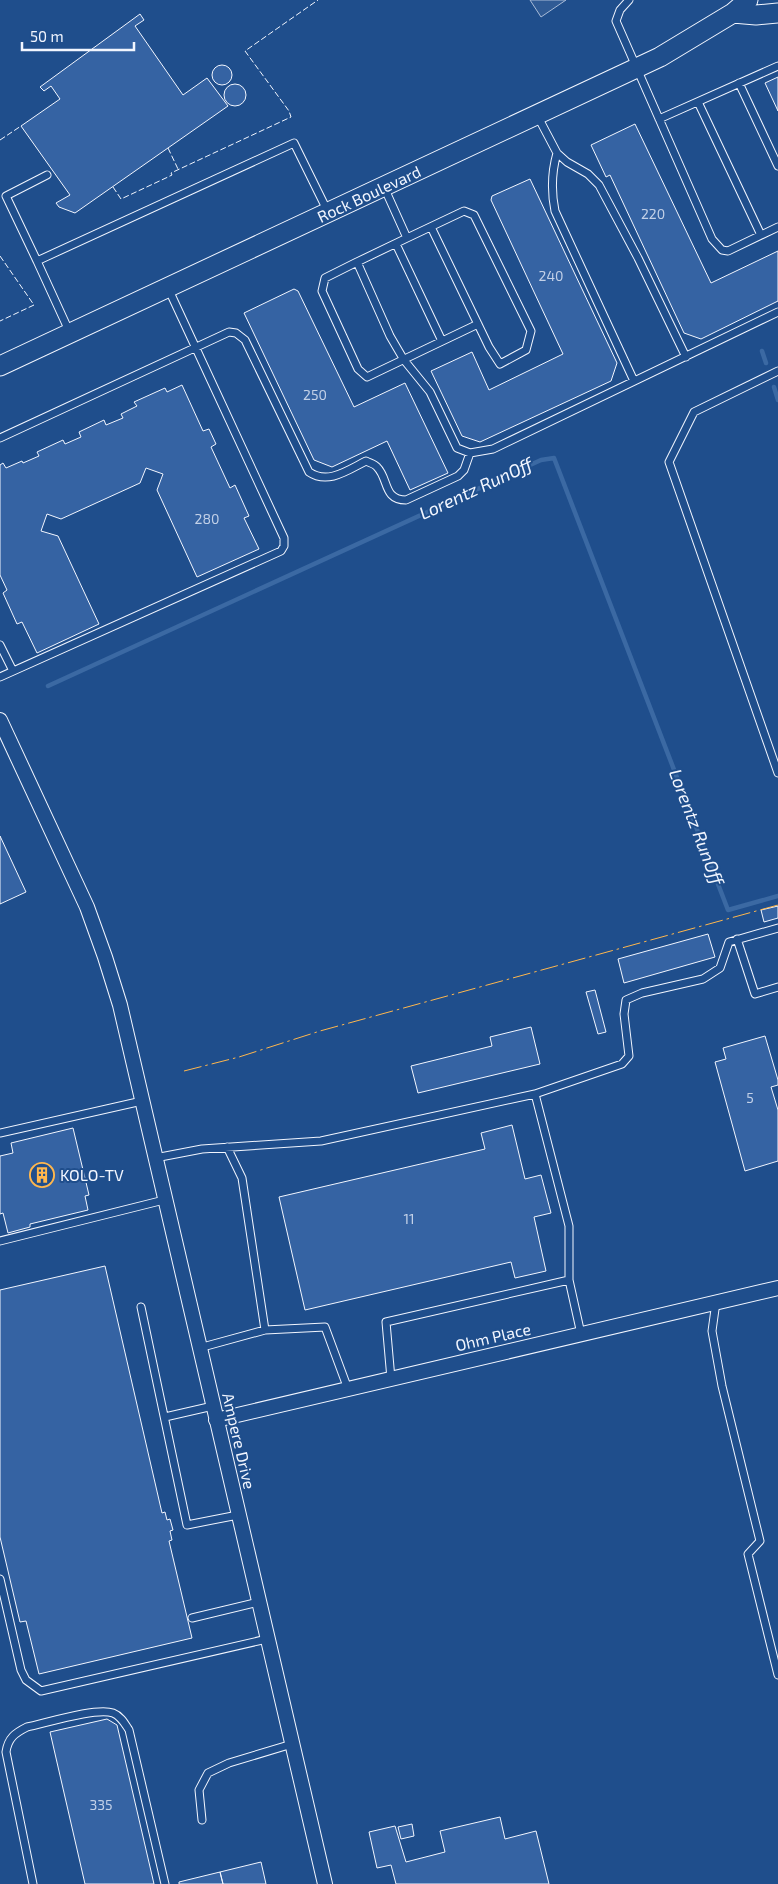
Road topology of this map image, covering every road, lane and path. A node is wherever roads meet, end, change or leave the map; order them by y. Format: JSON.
{"nodes":[{"id":1,"x":629,"y":0,"type":"edge"},
{"id":2,"x":748,"y":0,"type":"edge"},
{"id":3,"x":733,"y":13,"type":"junction"},
{"id":4,"x":778,"y":13,"type":"edge"},
{"id":5,"x":778,"y":66,"type":"edge"},
{"id":6,"x":636,"y":68,"type":"junction"},
{"id":7,"x":739,"y":84,"type":"junction"},
{"id":8,"x":698,"y":102,"type":"junction"},
{"id":9,"x":537,"y":115,"type":"junction"},
{"id":10,"x":659,"y":119,"type":"junction"},
{"id":11,"x":557,"y":153,"type":"junction"},
{"id":12,"x":778,"y":166,"type":"edge"},
{"id":13,"x":47,"y":174,"type":"dead end"},
{"id":14,"x":384,"y":186,"type":"junction"},
{"id":15,"x":328,"y":213,"type":"junction"},
{"id":16,"x":431,"y":227,"type":"junction"},
{"id":17,"x":778,"y":227,"type":"edge"},
{"id":18,"x":761,"y":235,"type":"junction"},
{"id":19,"x":407,"y":238,"type":"junction"},
{"id":20,"x":396,"y":244,"type":"junction"},
{"id":21,"x":37,"y":261,"type":"junction"},
{"id":22,"x":357,"y":262,"type":"junction"},
{"id":23,"x":168,"y":288,"type":"junction"},
{"id":24,"x":778,"y":312,"type":"edge"},
{"id":25,"x":478,"y":324,"type":"junction"},
{"id":26,"x":70,"y":333,"type":"junction"},
{"id":27,"x":442,"y":341,"type":"junction"},
{"id":28,"x":195,"y":346,"type":"junction"},
{"id":29,"x":686,"y":357,"type":"junction"},
{"id":30,"x":404,"y":360,"type":"junction"},
{"id":31,"x":0,"y":366,"type":"edge"},
{"id":32,"x":778,"y":371,"type":"edge"},
{"id":33,"x":634,"y":381,"type":"junction"},
{"id":34,"x":0,"y":438,"type":"edge"},
{"id":35,"x":470,"y":453,"type":"junction"},
{"id":36,"x":0,"y":645,"type":"edge"},
{"id":37,"x":12,"y":671,"type":"junction"},
{"id":38,"x":0,"y":677,"type":"edge"},
{"id":39,"x":0,"y":720,"type":"edge"},
{"id":40,"x":778,"y":772,"type":"edge"},
{"id":41,"x":778,"y":928,"type":"edge"},
{"id":42,"x":737,"y":939,"type":"junction"},
{"id":43,"x":778,"y":987,"type":"edge"},
{"id":44,"x":535,"y":1094,"type":"junction"},
{"id":45,"x":142,"y":1101,"type":"junction"},
{"id":46,"x":0,"y":1133,"type":"edge"},
{"id":47,"x":227,"y":1147,"type":"junction"},
{"id":48,"x":154,"y":1158,"type":"junction"},
{"id":49,"x":164,"y":1200,"type":"junction"},
{"id":50,"x":0,"y":1241,"type":"edge"},
{"id":51,"x":569,"y":1280,"type":"junction"},
{"id":52,"x":778,"y":1288,"type":"edge"},
{"id":53,"x":716,"y":1302,"type":"junction"},
{"id":54,"x":141,"y":1307,"type":"dead end"},
{"id":55,"x":266,"y":1330,"type":"junction"},
{"id":56,"x":581,"y":1334,"type":"junction"},
{"id":57,"x":199,"y":1348,"type":"junction"},
{"id":58,"x":391,"y":1378,"type":"junction"},
{"id":59,"x":348,"y":1389,"type":"junction"},
{"id":60,"x":214,"y":1413,"type":"junction"},
{"id":61,"x":165,"y":1417,"type":"junction"},
{"id":62,"x":238,"y":1515,"type":"junction"},
{"id":63,"x":0,"y":1579,"type":"edge"},
{"id":64,"x":259,"y":1602,"type":"junction"},
{"id":65,"x":192,"y":1618,"type":"dead end"},
{"id":66,"x":267,"y":1640,"type":"junction"},
{"id":67,"x":778,"y":1675,"type":"edge"},
{"id":68,"x":292,"y":1744,"type":"junction"},
{"id":69,"x":202,"y":1820,"type":"dead end"},
{"id":70,"x":33,"y":1884,"type":"edge"},
{"id":71,"x":165,"y":1884,"type":"edge"},
{"id":72,"x":324,"y":1884,"type":"edge"}],
"edges":[{"from":1,"to":6,"type":"lane"},
{"from":2,"to":3,"type":"main road","name":"Rock Boulevard"},
{"from":3,"to":4,"type":"main road"},
{"from":3,"to":6,"type":"main road","name":"Rock Boulevard"},
{"from":5,"to":7,"type":"lane"},
{"from":6,"to":9,"type":"main road","name":"Rock Boulevard"},
{"from":6,"to":10,"type":"lane"},
{"from":7,"to":8,"type":"lane"},
{"from":7,"to":12,"type":"lane"},
{"from":8,"to":10,"type":"lane"},
{"from":8,"to":18,"type":"lane"},
{"from":9,"to":11,"type":"lane"},
{"from":9,"to":14,"type":"main road","name":"Rock Boulevard"},
{"from":10,"to":18,"type":"lane"},
{"from":11,"to":29,"type":"lane"},
{"from":11,"to":33,"type":"lane"},
{"from":13,"to":21,"type":"lane"},
{"from":14,"to":15,"type":"main road","name":"Rock Boulevard"},
{"from":14,"to":19,"type":"lane"},
{"from":15,"to":21,"type":"lane"},
{"from":15,"to":23,"type":"main road","name":"Rock Boulevard"},
{"from":16,"to":19,"type":"lane"},
{"from":16,"to":25,"type":"lane"},
{"from":16,"to":25,"type":"lane"},
{"from":17,"to":18,"type":"lane"},
{"from":19,"to":20,"type":"lane"},
{"from":20,"to":22,"type":"lane"},
{"from":20,"to":27,"type":"lane"},
{"from":21,"to":26,"type":"lane"},
{"from":22,"to":30,"type":"lane"},
{"from":22,"to":30,"type":"lane"},
{"from":23,"to":26,"type":"main road","name":"Rock Boulevard"},
{"from":23,"to":28,"type":"lane"},
{"from":24,"to":29,"type":"lane"},
{"from":25,"to":27,"type":"lane"},
{"from":26,"to":31,"type":"main road","name":"Rock Boulevard"},
{"from":27,"to":30,"type":"lane"},
{"from":28,"to":34,"type":"lane"},
{"from":28,"to":35,"type":"lane"},
{"from":28,"to":37,"type":"lane"},
{"from":29,"to":33,"type":"lane"},
{"from":30,"to":35,"type":"lane"},
{"from":32,"to":40,"type":"lane"},
{"from":33,"to":35,"type":"lane"},
{"from":36,"to":37,"type":"lane"},
{"from":37,"to":38,"type":"lane"},
{"from":39,"to":45,"type":"street","name":"Ampere Drive"},
{"from":41,"to":42,"type":"lane"},
{"from":42,"to":43,"type":"lane"},
{"from":42,"to":44,"type":"lane"},
{"from":44,"to":47,"type":"lane"},
{"from":44,"to":51,"type":"lane"},
{"from":45,"to":46,"type":"lane"},
{"from":45,"to":48,"type":"street","name":"Ampere Drive"},
{"from":47,"to":48,"type":"lane"},
{"from":47,"to":55,"type":"lane"},
{"from":48,"to":49,"type":"street","name":"Ampere Drive"},
{"from":49,"to":50,"type":"lane"},
{"from":49,"to":57,"type":"street","name":"Ampere Drive"},
{"from":51,"to":56,"type":"lane"},
{"from":51,"to":58,"type":"lane"},
{"from":52,"to":53,"type":"street","name":"Ohm Place"},
{"from":53,"to":56,"type":"street","name":"Ohm Place"},
{"from":53,"to":67,"type":"lane"},
{"from":54,"to":61,"type":"lane"},
{"from":55,"to":57,"type":"lane"},
{"from":55,"to":59,"type":"lane"},
{"from":56,"to":58,"type":"street","name":"Ohm Place"},
{"from":57,"to":60,"type":"street","name":"Ampere Drive"},
{"from":58,"to":59,"type":"street","name":"Ohm Place"},
{"from":59,"to":60,"type":"street","name":"Ohm Place"},
{"from":60,"to":61,"type":"lane"},
{"from":60,"to":62,"type":"street","name":"Ampere Drive"},
{"from":61,"to":62,"type":"lane"},
{"from":62,"to":64,"type":"street","name":"Ampere Drive"},
{"from":63,"to":66,"type":"lane"},
{"from":64,"to":65,"type":"lane"},
{"from":64,"to":66,"type":"street","name":"Ampere Drive"},
{"from":66,"to":68,"type":"street","name":"Ampere Drive"},
{"from":68,"to":69,"type":"lane"},
{"from":68,"to":72,"type":"street","name":"Ampere Drive"},
{"from":70,"to":71,"type":"lane"}]}
